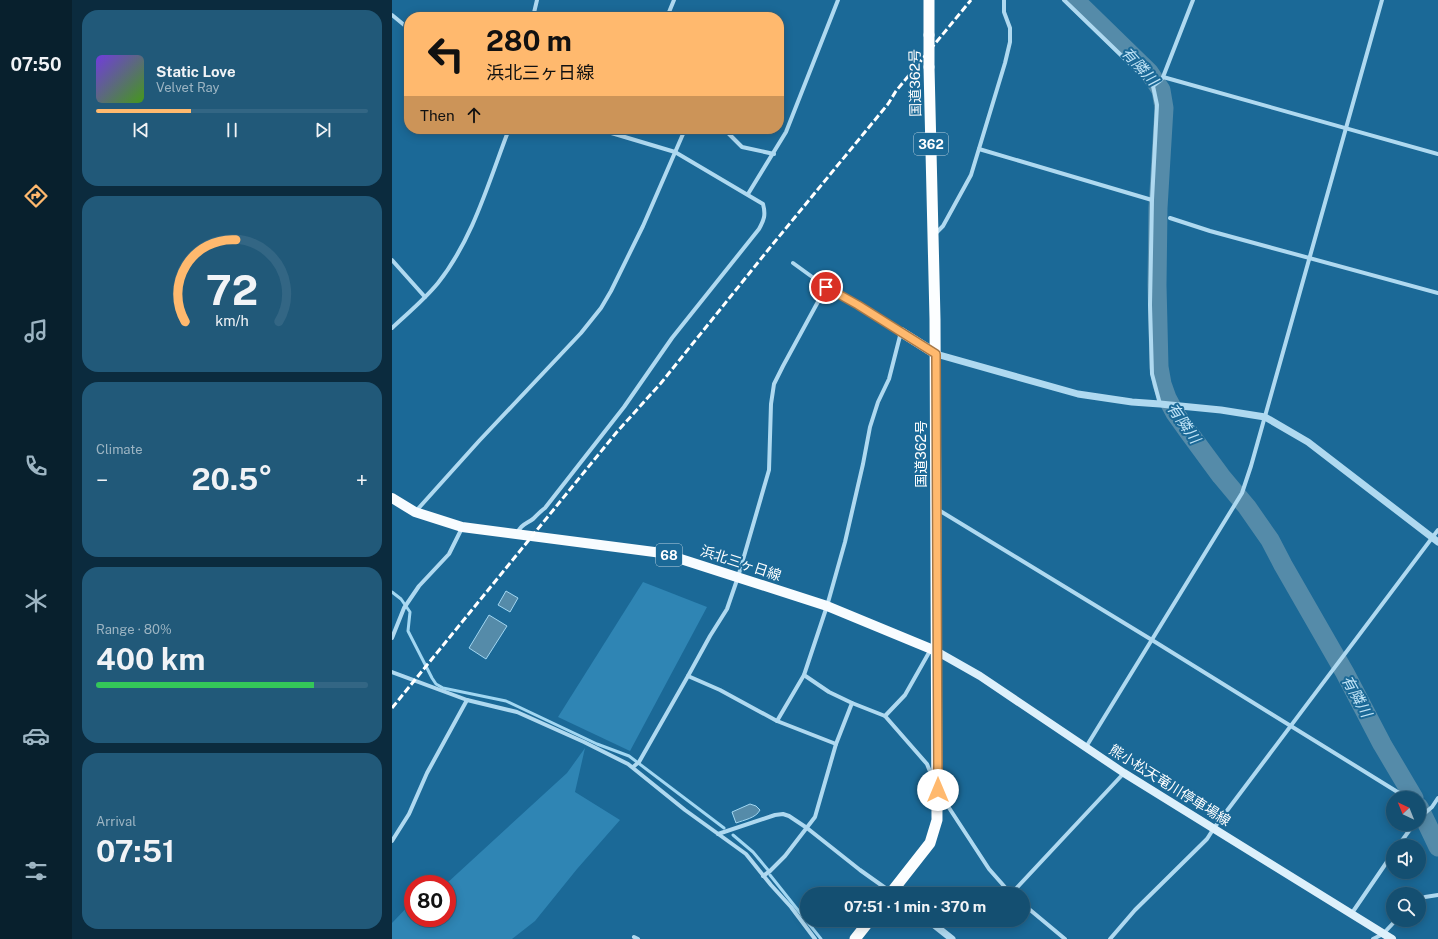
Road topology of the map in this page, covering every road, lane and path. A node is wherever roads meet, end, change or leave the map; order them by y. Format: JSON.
{"nodes":[{"id":1,"x":537,"y":0,"type":"edge"},
{"id":2,"x":674,"y":0,"type":"edge"},
{"id":3,"x":838,"y":0,"type":"edge"},
{"id":4,"x":929,"y":0,"type":"edge"},
{"id":5,"x":1004,"y":0,"type":"edge"},
{"id":6,"x":1064,"y":0,"type":"edge"},
{"id":7,"x":1193,"y":0,"type":"edge"},
{"id":8,"x":1382,"y":0,"type":"edge"},
{"id":9,"x":534,"y":12,"type":"edge"},
{"id":10,"x":669,"y":12,"type":"edge"},
{"id":11,"x":392,"y":15,"type":"edge"},
{"id":12,"x":404,"y":25,"type":"edge"},
{"id":13,"x":1162,"y":78,"type":"junction"},
{"id":14,"x":1153,"y":86,"type":"junction"},
{"id":15,"x":1346,"y":128,"type":"junction"},
{"id":16,"x":507,"y":134,"type":"edge"},
{"id":17,"x":615,"y":134,"type":"edge"},
{"id":18,"x":683,"y":134,"type":"edge"},
{"id":19,"x":729,"y":134,"type":"edge"},
{"id":20,"x":979,"y":149,"type":"junction"},
{"id":21,"x":676,"y":152,"type":"junction"},
{"id":22,"x":774,"y":154,"type":"junction"},
{"id":23,"x":1438,"y":154,"type":"edge"},
{"id":24,"x":748,"y":194,"type":"junction"},
{"id":25,"x":1152,"y":200,"type":"junction"},
{"id":26,"x":1170,"y":218,"type":"dead end"},
{"id":27,"x":933,"y":236,"type":"junction"},
{"id":28,"x":1309,"y":257,"type":"junction"},
{"id":29,"x":392,"y":260,"type":"edge"},
{"id":30,"x":793,"y":263,"type":"dead end"},
{"id":31,"x":826,"y":287,"type":"junction"},
{"id":32,"x":1438,"y":293,"type":"edge"},
{"id":33,"x":425,"y":297,"type":"junction"},
{"id":34,"x":392,"y":328,"type":"edge"},
{"id":35,"x":901,"y":332,"type":"junction"},
{"id":36,"x":936,"y":354,"type":"junction"},
{"id":37,"x":1161,"y":404,"type":"junction"},
{"id":38,"x":1265,"y":417,"type":"junction"},
{"id":39,"x":392,"y":498,"type":"edge"},
{"id":40,"x":936,"y":509,"type":"junction"},
{"id":41,"x":415,"y":512,"type":"junction"},
{"id":42,"x":462,"y":527,"type":"junction"},
{"id":43,"x":1438,"y":530,"type":"edge"},
{"id":44,"x":517,"y":534,"type":"junction"},
{"id":45,"x":1435,"y":540,"type":"edge"},
{"id":46,"x":738,"y":577,"type":"junction"},
{"id":47,"x":827,"y":606,"type":"junction"},
{"id":48,"x":392,"y":638,"type":"edge"},
{"id":49,"x":1152,"y":640,"type":"junction"},
{"id":50,"x":934,"y":650,"type":"junction"},
{"id":51,"x":392,"y":672,"type":"edge"},
{"id":52,"x":804,"y":675,"type":"junction"},
{"id":53,"x":688,"y":676,"type":"junction"},
{"id":54,"x":467,"y":700,"type":"junction"},
{"id":55,"x":852,"y":704,"type":"junction"},
{"id":56,"x":885,"y":716,"type":"junction"},
{"id":57,"x":777,"y":720,"type":"junction"},
{"id":58,"x":1291,"y":726,"type":"junction"},
{"id":59,"x":836,"y":744,"type":"junction"},
{"id":60,"x":1086,"y":747,"type":"junction"},
{"id":61,"x":634,"y":766,"type":"junction"},
{"id":62,"x":1124,"y":773,"type":"junction"},
{"id":63,"x":938,"y":790,"type":"junction"},
{"id":64,"x":1396,"y":791,"type":"edge"},
{"id":65,"x":1438,"y":798,"type":"edge"},
{"id":66,"x":1426,"y":812,"type":"edge"},
{"id":67,"x":807,"y":828,"type":"junction"},
{"id":68,"x":1214,"y":828,"type":"junction"},
{"id":69,"x":718,"y":834,"type":"junction"},
{"id":70,"x":392,"y":841,"type":"edge"},
{"id":71,"x":1386,"y":863,"type":"edge"},
{"id":72,"x":763,"y":876,"type":"junction"},
{"id":73,"x":884,"y":887,"type":"edge"},
{"id":74,"x":897,"y":887,"type":"edge"},
{"id":75,"x":1005,"y":887,"type":"edge"},
{"id":76,"x":1018,"y":887,"type":"edge"},
{"id":77,"x":1438,"y":894,"type":"edge"},
{"id":78,"x":1426,"y":897,"type":"edge"},
{"id":79,"x":1030,"y":910,"type":"edge"},
{"id":80,"x":1352,"y":914,"type":"junction"},
{"id":81,"x":864,"y":927,"type":"edge"},
{"id":82,"x":937,"y":927,"type":"edge"},
{"id":83,"x":1390,"y":927,"type":"edge"},
{"id":84,"x":1383,"y":934,"type":"junction"},
{"id":85,"x":815,"y":939,"type":"edge"},
{"id":86,"x":855,"y":939,"type":"edge"},
{"id":87,"x":952,"y":939,"type":"edge"},
{"id":88,"x":1065,"y":939,"type":"edge"},
{"id":89,"x":1110,"y":939,"type":"edge"},
{"id":90,"x":1373,"y":939,"type":"edge"},
{"id":91,"x":1392,"y":939,"type":"edge"}],
"edges":[{"from":1,"to":9,"type":"street"},
{"from":2,"to":10,"type":"street"},
{"from":3,"to":22,"type":"street"},
{"from":4,"to":27,"type":"highway","name":"国道362号","number":"362","bridge":true},
{"from":5,"to":20,"type":"street"},
{"from":6,"to":14,"type":"street"},
{"from":7,"to":13,"type":"street"},
{"from":8,"to":15,"type":"street"},
{"from":11,"to":12,"type":"street"},
{"from":13,"to":14,"type":"street"},
{"from":13,"to":15,"type":"street"},
{"from":14,"to":25,"type":"street"},
{"from":15,"to":23,"type":"street"},
{"from":15,"to":28,"type":"street"},
{"from":16,"to":33,"type":"street"},
{"from":17,"to":21,"type":"street"},
{"from":18,"to":21,"type":"street"},
{"from":19,"to":22,"type":"street"},
{"from":20,"to":25,"type":"street"},
{"from":20,"to":27,"type":"street"},
{"from":21,"to":24,"type":"street"},
{"from":21,"to":41,"type":"street"},
{"from":22,"to":24,"type":"street"},
{"from":24,"to":44,"type":"street"},
{"from":25,"to":37,"type":"street"},
{"from":26,"to":28,"type":"street"},
{"from":27,"to":36,"type":"highway","name":"国道362号","number":"362"},
{"from":28,"to":32,"type":"street"},
{"from":28,"to":38,"type":"street"},
{"from":29,"to":33,"type":"street"},
{"from":30,"to":31,"type":"street"},
{"from":31,"to":35,"type":"street"},
{"from":31,"to":46,"type":"street"},
{"from":33,"to":34,"type":"street"},
{"from":35,"to":36,"type":"main road"},
{"from":35,"to":47,"type":"street"},
{"from":36,"to":37,"type":"street"},
{"from":36,"to":40,"type":"highway","name":"国道362号","number":"362"},
{"from":37,"to":38,"type":"street"},
{"from":38,"to":45,"type":"street"},
{"from":38,"to":49,"type":"street"},
{"from":39,"to":41,"type":"main road","name":"浜北三ヶ日線","number":"68"},
{"from":40,"to":49,"type":"street"},
{"from":40,"to":50,"type":"highway","name":"国道362号","number":"362"},
{"from":41,"to":42,"type":"main road","name":"浜北三ヶ日線","number":"68"},
{"from":42,"to":44,"type":"main road","name":"浜北三ヶ日線","number":"68"},
{"from":42,"to":48,"type":"street"},
{"from":43,"to":45,"type":"street"},
{"from":44,"to":46,"type":"main road","name":"浜北三ヶ日線","number":"68"},
{"from":45,"to":58,"type":"street"},
{"from":46,"to":47,"type":"main road","name":"浜北三ヶ日線","number":"68"},
{"from":46,"to":53,"type":"street"},
{"from":47,"to":50,"type":"main road","name":"浜北三ヶ日線","number":"68"},
{"from":47,"to":52,"type":"street"},
{"from":49,"to":58,"type":"street"},
{"from":49,"to":60,"type":"street"},
{"from":50,"to":56,"type":"street"},
{"from":50,"to":60,"type":"main road","name":"熊小松天竜川停車場線"},
{"from":50,"to":63,"type":"highway","name":"国道362号","number":"362"},
{"from":51,"to":54,"type":"street"},
{"from":52,"to":55,"type":"street"},
{"from":52,"to":57,"type":"street"},
{"from":53,"to":57,"type":"street"},
{"from":53,"to":61,"type":"street"},
{"from":54,"to":61,"type":"street"},
{"from":54,"to":70,"type":"street"},
{"from":55,"to":56,"type":"street"},
{"from":55,"to":59,"type":"street"},
{"from":56,"to":63,"type":"street"},
{"from":57,"to":59,"type":"street"},
{"from":58,"to":64,"type":"street"},
{"from":58,"to":68,"type":"street"},
{"from":59,"to":67,"type":"street"},
{"from":60,"to":62,"type":"main road","name":"熊小松天竜川停車場線"},
{"from":61,"to":69,"type":"street"},
{"from":62,"to":68,"type":"main road","name":"熊小松天竜川停車場線"},
{"from":62,"to":76,"type":"street"},
{"from":63,"to":74,"type":"highway","name":"国道362号","number":"362"},
{"from":63,"to":75,"type":"street"},
{"from":65,"to":66,"type":"street"},
{"from":67,"to":69,"type":"street"},
{"from":67,"to":72,"type":"street"},
{"from":67,"to":73,"type":"street"},
{"from":68,"to":80,"type":"main road","name":"熊小松天竜川停車場線"},
{"from":68,"to":89,"type":"street"},
{"from":69,"to":72,"type":"street"},
{"from":71,"to":80,"type":"street"},
{"from":72,"to":85,"type":"street"},
{"from":77,"to":78,"type":"street"},
{"from":79,"to":88,"type":"street"},
{"from":80,"to":84,"type":"main road","name":"熊小松天竜川停車場線"},
{"from":81,"to":86,"type":"highway"},
{"from":82,"to":87,"type":"street"},
{"from":83,"to":84,"type":"street"},
{"from":84,"to":90,"type":"street"},
{"from":84,"to":91,"type":"main road","name":"熊小松天竜川停車場線"}]}
